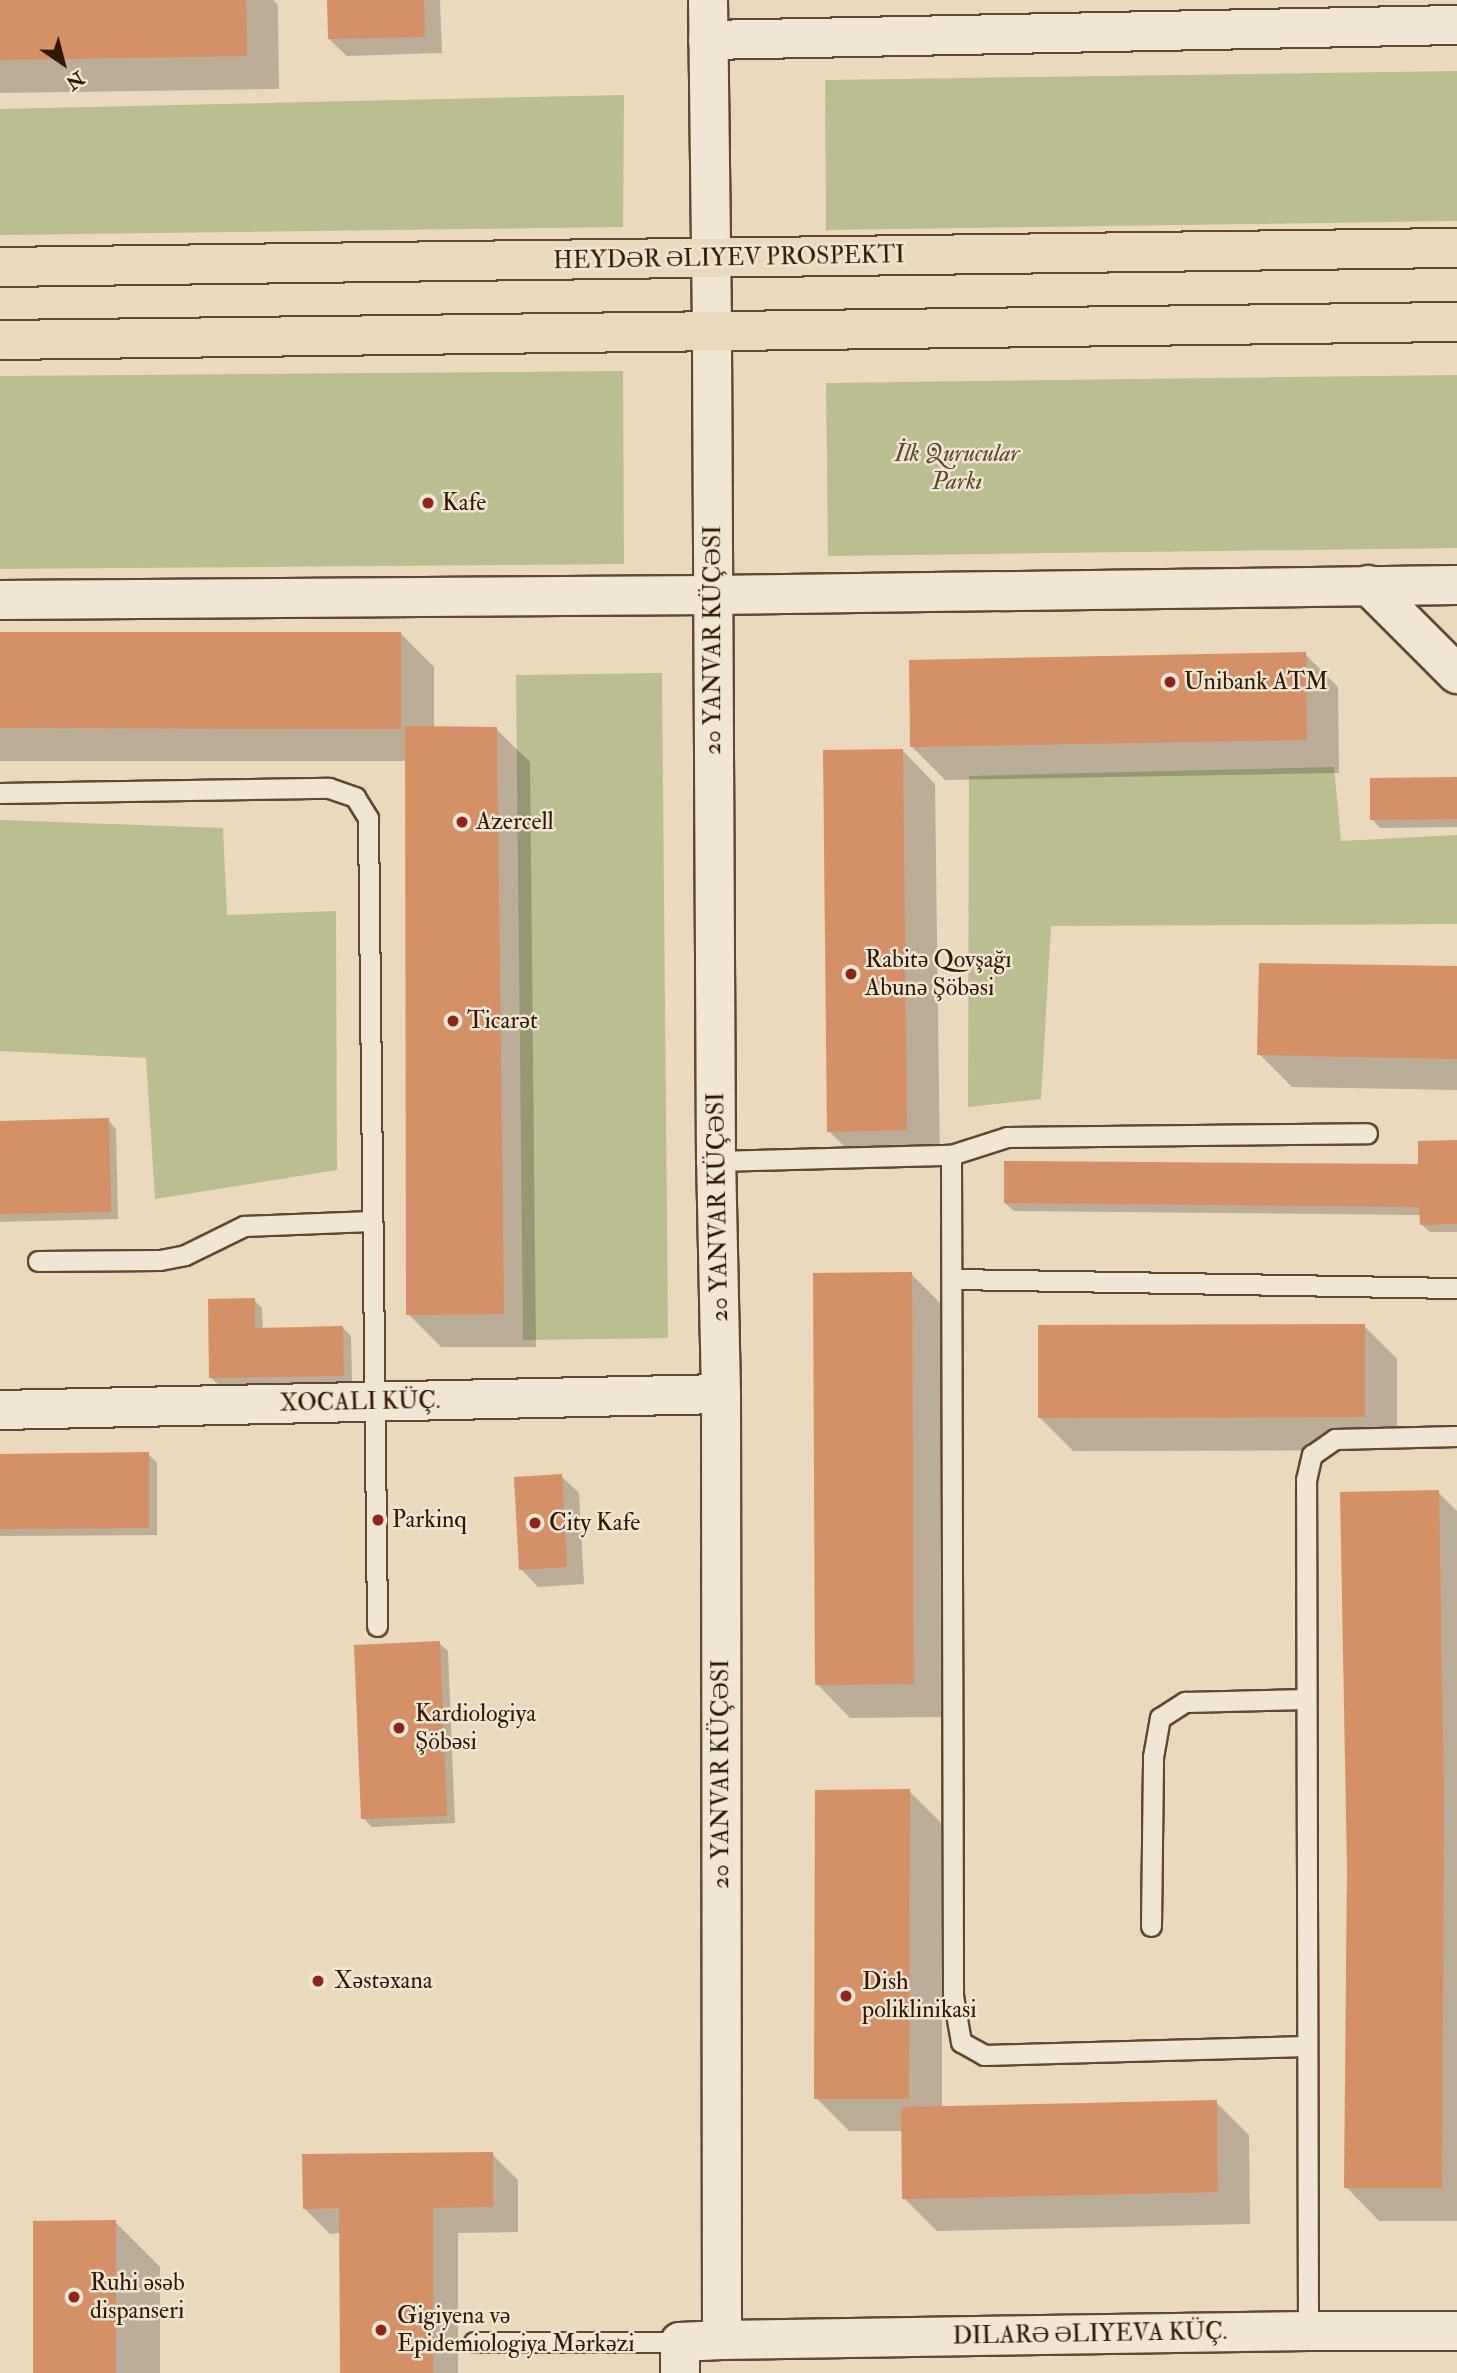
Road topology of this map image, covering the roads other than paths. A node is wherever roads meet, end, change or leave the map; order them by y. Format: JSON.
{"nodes":[{"id":1,"x":708,"y":0,"type":"edge"},
{"id":2,"x":1457,"y":25,"type":"edge"},
{"id":3,"x":708,"y":40,"type":"junction"},
{"id":4,"x":1457,"y":248,"type":"edge"},
{"id":5,"x":711,"y":259,"type":"junction"},
{"id":6,"x":0,"y":267,"type":"edge"},
{"id":7,"x":1457,"y":322,"type":"edge"},
{"id":8,"x":712,"y":334,"type":"junction"},
{"id":9,"x":0,"y":340,"type":"edge"},
{"id":10,"x":1368,"y":585,"type":"junction"},
{"id":11,"x":1457,"y":585,"type":"edge"},
{"id":12,"x":713,"y":595,"type":"junction"},
{"id":13,"x":0,"y":600,"type":"edge"},
{"id":14,"x":1457,"y":674,"type":"edge"},
{"id":15,"x":0,"y":793,"type":"edge"},
{"id":16,"x":1367,"y":1133,"type":"dead end"},
{"id":17,"x":951,"y":1155,"type":"junction"},
{"id":18,"x":716,"y":1161,"type":"junction"},
{"id":19,"x":371,"y":1221,"type":"junction"},
{"id":20,"x":38,"y":1261,"type":"dead end"},
{"id":21,"x":954,"y":1279,"type":"junction"},
{"id":22,"x":1457,"y":1288,"type":"edge"},
{"id":23,"x":721,"y":1394,"type":"junction"},
{"id":24,"x":373,"y":1402,"type":"junction"},
{"id":25,"x":0,"y":1409,"type":"edge"},
{"id":26,"x":1457,"y":1436,"type":"edge"},
{"id":27,"x":377,"y":1626,"type":"dead end"},
{"id":28,"x":1306,"y":1699,"type":"junction"},
{"id":29,"x":1151,"y":1926,"type":"dead end"},
{"id":30,"x":1307,"y":2046,"type":"junction"},
{"id":31,"x":1308,"y":2330,"type":"junction"},
{"id":32,"x":1457,"y":2331,"type":"edge"},
{"id":33,"x":722,"y":2340,"type":"junction"},
{"id":34,"x":474,"y":2342,"type":"dead end"},
{"id":35,"x":680,"y":2357,"type":"edge"}],
"edges":[{"from":1,"to":3,"type":"street","name":"20 YANVAR KÜÇƏSI"},
{"from":2,"to":3,"type":"street"},
{"from":3,"to":5,"type":"street","name":"20 YANVAR KÜÇƏSI"},
{"from":4,"to":5,"type":"main road","name":"HEYDƏR ƏLIYEV PROSPEKTI"},
{"from":5,"to":6,"type":"main road","name":"HEYDƏR ƏLIYEV PROSPEKTI"},
{"from":5,"to":8,"type":"street","name":"20 YANVAR KÜÇƏSI"},
{"from":7,"to":8,"type":"main road"},
{"from":8,"to":9,"type":"main road"},
{"from":8,"to":12,"type":"street","name":"20 YANVAR KÜÇƏSI"},
{"from":10,"to":11,"type":"street"},
{"from":10,"to":12,"type":"street"},
{"from":10,"to":14,"type":"street"},
{"from":12,"to":13,"type":"street"},
{"from":12,"to":18,"type":"street","name":"20 YANVAR KÜÇƏSI"},
{"from":15,"to":19,"type":"lane"},
{"from":16,"to":17,"type":"lane"},
{"from":17,"to":18,"type":"lane"},
{"from":17,"to":21,"type":"lane"},
{"from":18,"to":23,"type":"street","name":"20 YANVAR KÜÇƏSI"},
{"from":19,"to":20,"type":"lane"},
{"from":19,"to":24,"type":"lane"},
{"from":21,"to":22,"type":"lane"},
{"from":21,"to":30,"type":"lane"},
{"from":23,"to":24,"type":"street"},
{"from":23,"to":33,"type":"street","name":"20 YANVAR KÜÇƏSI"},
{"from":24,"to":25,"type":"street"},
{"from":24,"to":27,"type":"lane"},
{"from":26,"to":28,"type":"lane"},
{"from":28,"to":29,"type":"lane"},
{"from":28,"to":30,"type":"lane"},
{"from":30,"to":31,"type":"lane"},
{"from":31,"to":32,"type":"street","name":"DILARƏ ƏLIYEVA KÜÇ."},
{"from":31,"to":33,"type":"street","name":"DILARƏ ƏLIYEVA KÜÇ."},
{"from":33,"to":35,"type":"street"},
{"from":34,"to":35,"type":"lane"}]}
